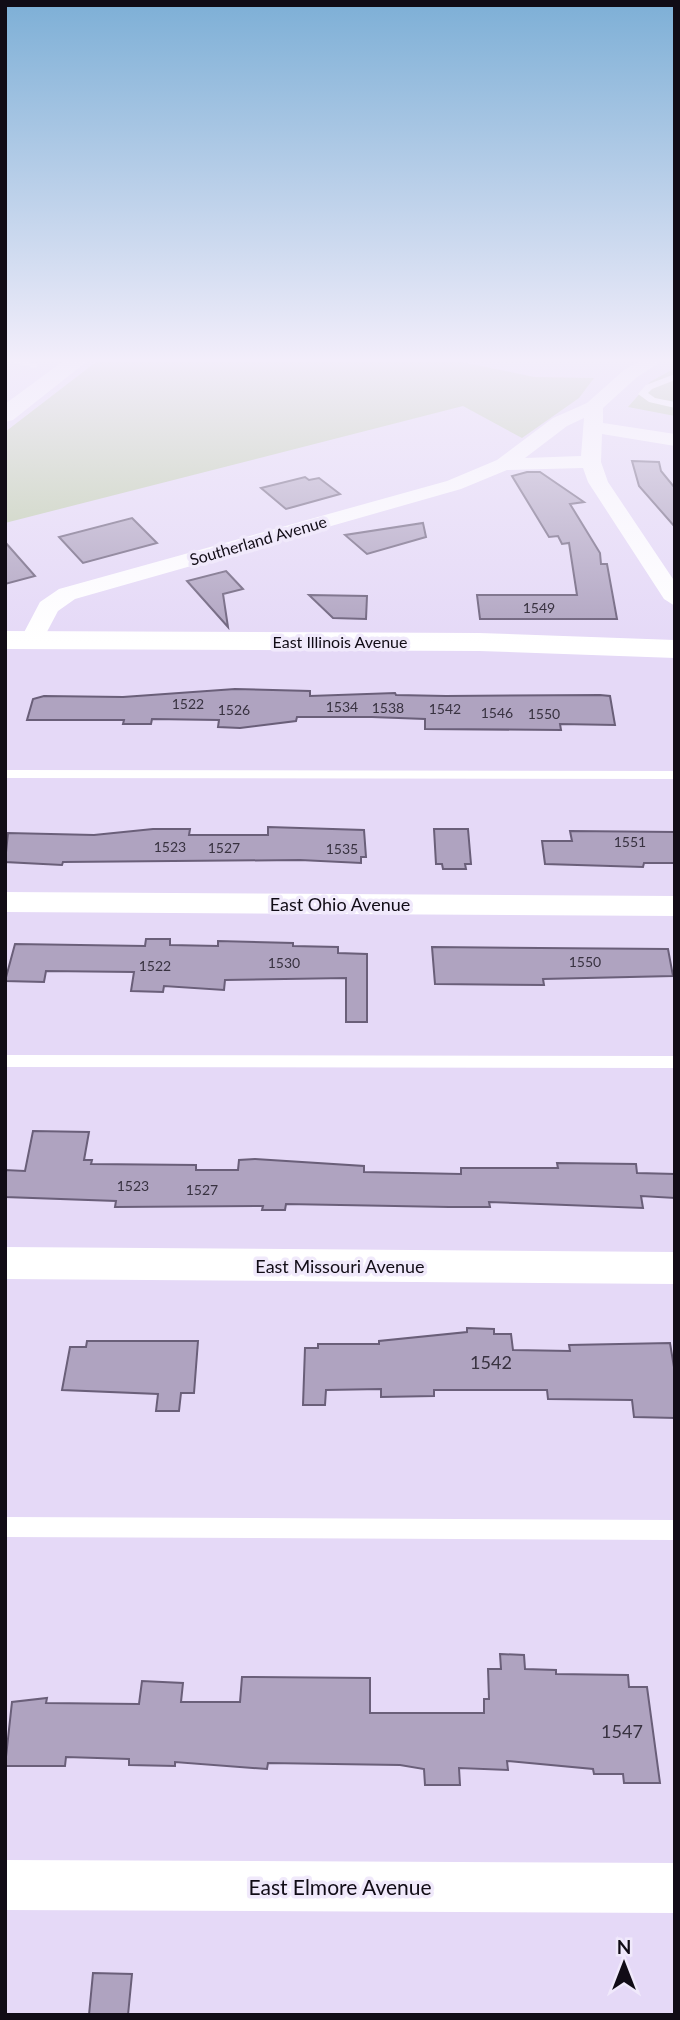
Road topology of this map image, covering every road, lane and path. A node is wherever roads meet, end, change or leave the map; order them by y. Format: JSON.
{"nodes":[{"id":1,"x":510,"y":458,"type":"joint"},
{"id":2,"x":590,"y":458,"type":"joint"},
{"id":3,"x":675,"y":599,"type":"edge"},
{"id":4,"x":19,"y":640,"type":"edge"},
{"id":5,"x":675,"y":649,"type":"edge"},
{"id":6,"x":219,"y":652,"type":"junction"},
{"id":7,"x":5,"y":661,"type":"edge"},
{"id":8,"x":675,"y":671,"type":"edge"},
{"id":9,"x":5,"y":774,"type":"edge"},
{"id":10,"x":675,"y":775,"type":"edge"},
{"id":11,"x":5,"y":902,"type":"edge"},
{"id":12,"x":675,"y":906,"type":"edge"},
{"id":13,"x":5,"y":1060,"type":"edge"},
{"id":14,"x":675,"y":1062,"type":"edge"},
{"id":15,"x":5,"y":1263,"type":"edge"},
{"id":16,"x":675,"y":1268,"type":"edge"},
{"id":17,"x":5,"y":1527,"type":"edge"},
{"id":18,"x":675,"y":1530,"type":"edge"},
{"id":19,"x":5,"y":1885,"type":"edge"},
{"id":20,"x":675,"y":1888,"type":"edge"}],
"edges":[{"from":1,"to":2,"type":"street","name":"Southerland Avenue"},
{"from":1,"to":4,"type":"street","name":"Southerland Avenue"},
{"from":2,"to":3,"type":"street"},
{"from":4,"to":6,"type":"main road","name":"East Illinois Avenue"},
{"from":5,"to":6,"type":"main road","name":"East Illinois Avenue"},
{"from":6,"to":7,"type":"main road","name":"East Illinois Avenue"},
{"from":6,"to":8,"type":"main road","name":"East Illinois Avenue"},
{"from":9,"to":10,"type":"lane"},
{"from":11,"to":12,"type":"street","name":"East Ohio Avenue"},
{"from":13,"to":14,"type":"lane"},
{"from":15,"to":16,"type":"street","name":"East Missouri Avenue"},
{"from":17,"to":18,"type":"lane"},
{"from":19,"to":20,"type":"street","name":"East Elmore Avenue"}]}
